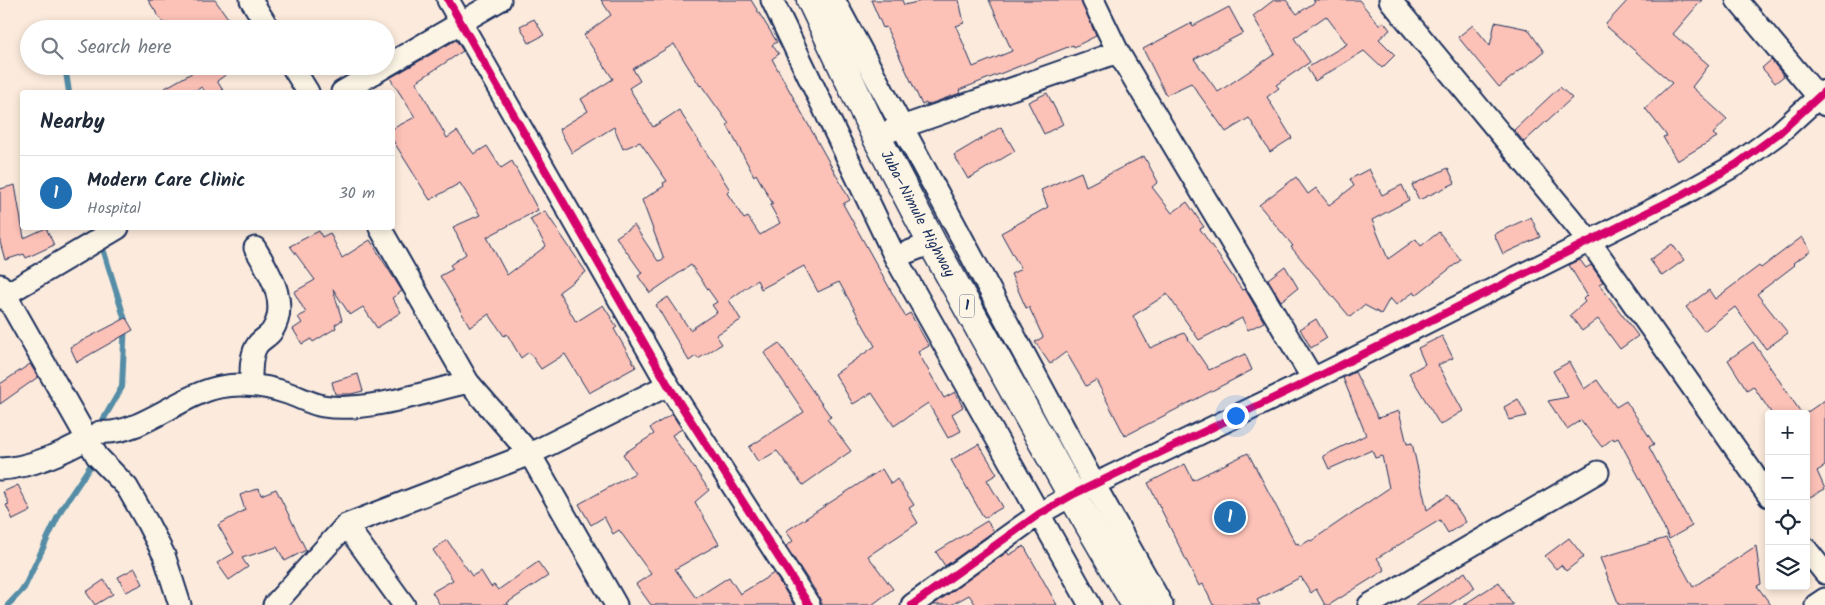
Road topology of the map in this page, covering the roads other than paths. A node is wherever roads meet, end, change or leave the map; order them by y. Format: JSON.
{"nodes":[{"id":1,"x":251,"y":0,"type":"edge"},
{"id":2,"x":448,"y":0,"type":"edge"},
{"id":3,"x":500,"y":0,"type":"edge"},
{"id":4,"x":772,"y":0,"type":"edge"},
{"id":5,"x":811,"y":0,"type":"edge"},
{"id":6,"x":834,"y":0,"type":"edge"},
{"id":7,"x":1093,"y":0,"type":"edge"},
{"id":8,"x":1390,"y":0,"type":"edge"},
{"id":9,"x":1736,"y":0,"type":"edge"},
{"id":10,"x":263,"y":20,"type":"edge"},
{"id":11,"x":460,"y":21,"type":"junction"},
{"id":12,"x":1118,"y":52,"type":"junction"},
{"id":13,"x":395,"y":61,"type":"edge"},
{"id":14,"x":298,"y":75,"type":"edge"},
{"id":15,"x":371,"y":75,"type":"edge"},
{"id":16,"x":307,"y":90,"type":"edge"},
{"id":17,"x":345,"y":90,"type":"edge"},
{"id":18,"x":1823,"y":98,"type":"edge"},
{"id":19,"x":904,"y":126,"type":"junction"},
{"id":20,"x":876,"y":136,"type":"junction"},
{"id":21,"x":114,"y":230,"type":"edge"},
{"id":22,"x":381,"y":230,"type":"edge"},
{"id":23,"x":932,"y":242,"type":"junction"},
{"id":24,"x":1590,"y":242,"type":"junction"},
{"id":25,"x":254,"y":248,"type":"dead end"},
{"id":26,"x":895,"y":257,"type":"junction"},
{"id":27,"x":2,"y":292,"type":"edge"},
{"id":28,"x":1313,"y":380,"type":"junction"},
{"id":29,"x":468,"y":382,"type":"junction"},
{"id":30,"x":250,"y":385,"type":"junction"},
{"id":31,"x":668,"y":385,"type":"junction"},
{"id":32,"x":94,"y":435,"type":"junction"},
{"id":33,"x":530,"y":454,"type":"junction"},
{"id":34,"x":0,"y":469,"type":"edge"},
{"id":35,"x":1598,"y":472,"type":"dead end"},
{"id":36,"x":1083,"y":489,"type":"junction"},
{"id":37,"x":1765,"y":490,"type":"edge"},
{"id":38,"x":1039,"y":514,"type":"junction"},
{"id":39,"x":346,"y":525,"type":"junction"},
{"id":40,"x":1810,"y":554,"type":"edge"},
{"id":41,"x":1825,"y":573,"type":"edge"},
{"id":42,"x":1825,"y":599,"type":"edge"},
{"id":43,"x":180,"y":605,"type":"edge"},
{"id":44,"x":274,"y":605,"type":"edge"},
{"id":45,"x":404,"y":605,"type":"edge"},
{"id":46,"x":616,"y":605,"type":"edge"},
{"id":47,"x":809,"y":605,"type":"edge"},
{"id":48,"x":912,"y":605,"type":"edge"},
{"id":49,"x":1090,"y":605,"type":"edge"},
{"id":50,"x":1136,"y":605,"type":"edge"},
{"id":51,"x":1162,"y":605,"type":"edge"},
{"id":52,"x":1369,"y":605,"type":"edge"},
{"id":53,"x":1816,"y":605,"type":"edge"}],
"edges":[{"from":1,"to":10,"type":"street"},
{"from":2,"to":11,"type":"street"},
{"from":3,"to":11,"type":"street"},
{"from":4,"to":26,"type":"street"},
{"from":5,"to":20,"type":"main road","name":"Juba–Nimule Highway","number":"1"},
{"from":6,"to":19,"type":"street"},
{"from":7,"to":12,"type":"street"},
{"from":8,"to":24,"type":"street"},
{"from":9,"to":18,"type":"street"},
{"from":11,"to":13,"type":"street"},
{"from":11,"to":31,"type":"street"},
{"from":12,"to":19,"type":"street"},
{"from":12,"to":28,"type":"street"},
{"from":14,"to":16,"type":"street"},
{"from":15,"to":17,"type":"street"},
{"from":18,"to":24,"type":"street"},
{"from":19,"to":20,"type":"street"},
{"from":19,"to":36,"type":"street"},
{"from":20,"to":23,"type":"main road","name":"Juba–Nimule Highway","number":"1"},
{"from":21,"to":27,"type":"street"},
{"from":22,"to":29,"type":"street"},
{"from":23,"to":26,"type":"street"},
{"from":23,"to":36,"type":"main road","name":"Juba–Nimule Highway","number":"1"},
{"from":24,"to":28,"type":"street"},
{"from":24,"to":37,"type":"street"},
{"from":25,"to":30,"type":"street"},
{"from":26,"to":38,"type":"street"},
{"from":27,"to":32,"type":"street"},
{"from":28,"to":36,"type":"street"},
{"from":29,"to":30,"type":"street"},
{"from":29,"to":33,"type":"street"},
{"from":30,"to":32,"type":"street"},
{"from":31,"to":33,"type":"street"},
{"from":31,"to":47,"type":"street"},
{"from":32,"to":34,"type":"street"},
{"from":32,"to":43,"type":"street"},
{"from":33,"to":39,"type":"street"},
{"from":33,"to":46,"type":"street"},
{"from":35,"to":52,"type":"street"},
{"from":36,"to":38,"type":"street"},
{"from":36,"to":50,"type":"main road","name":"Juba–Nimule Highway","number":"1"},
{"from":36,"to":51,"type":"street"},
{"from":38,"to":48,"type":"street"},
{"from":38,"to":49,"type":"street"},
{"from":39,"to":44,"type":"street"},
{"from":39,"to":45,"type":"street"},
{"from":40,"to":41,"type":"street"},
{"from":42,"to":53,"type":"street"}]}
